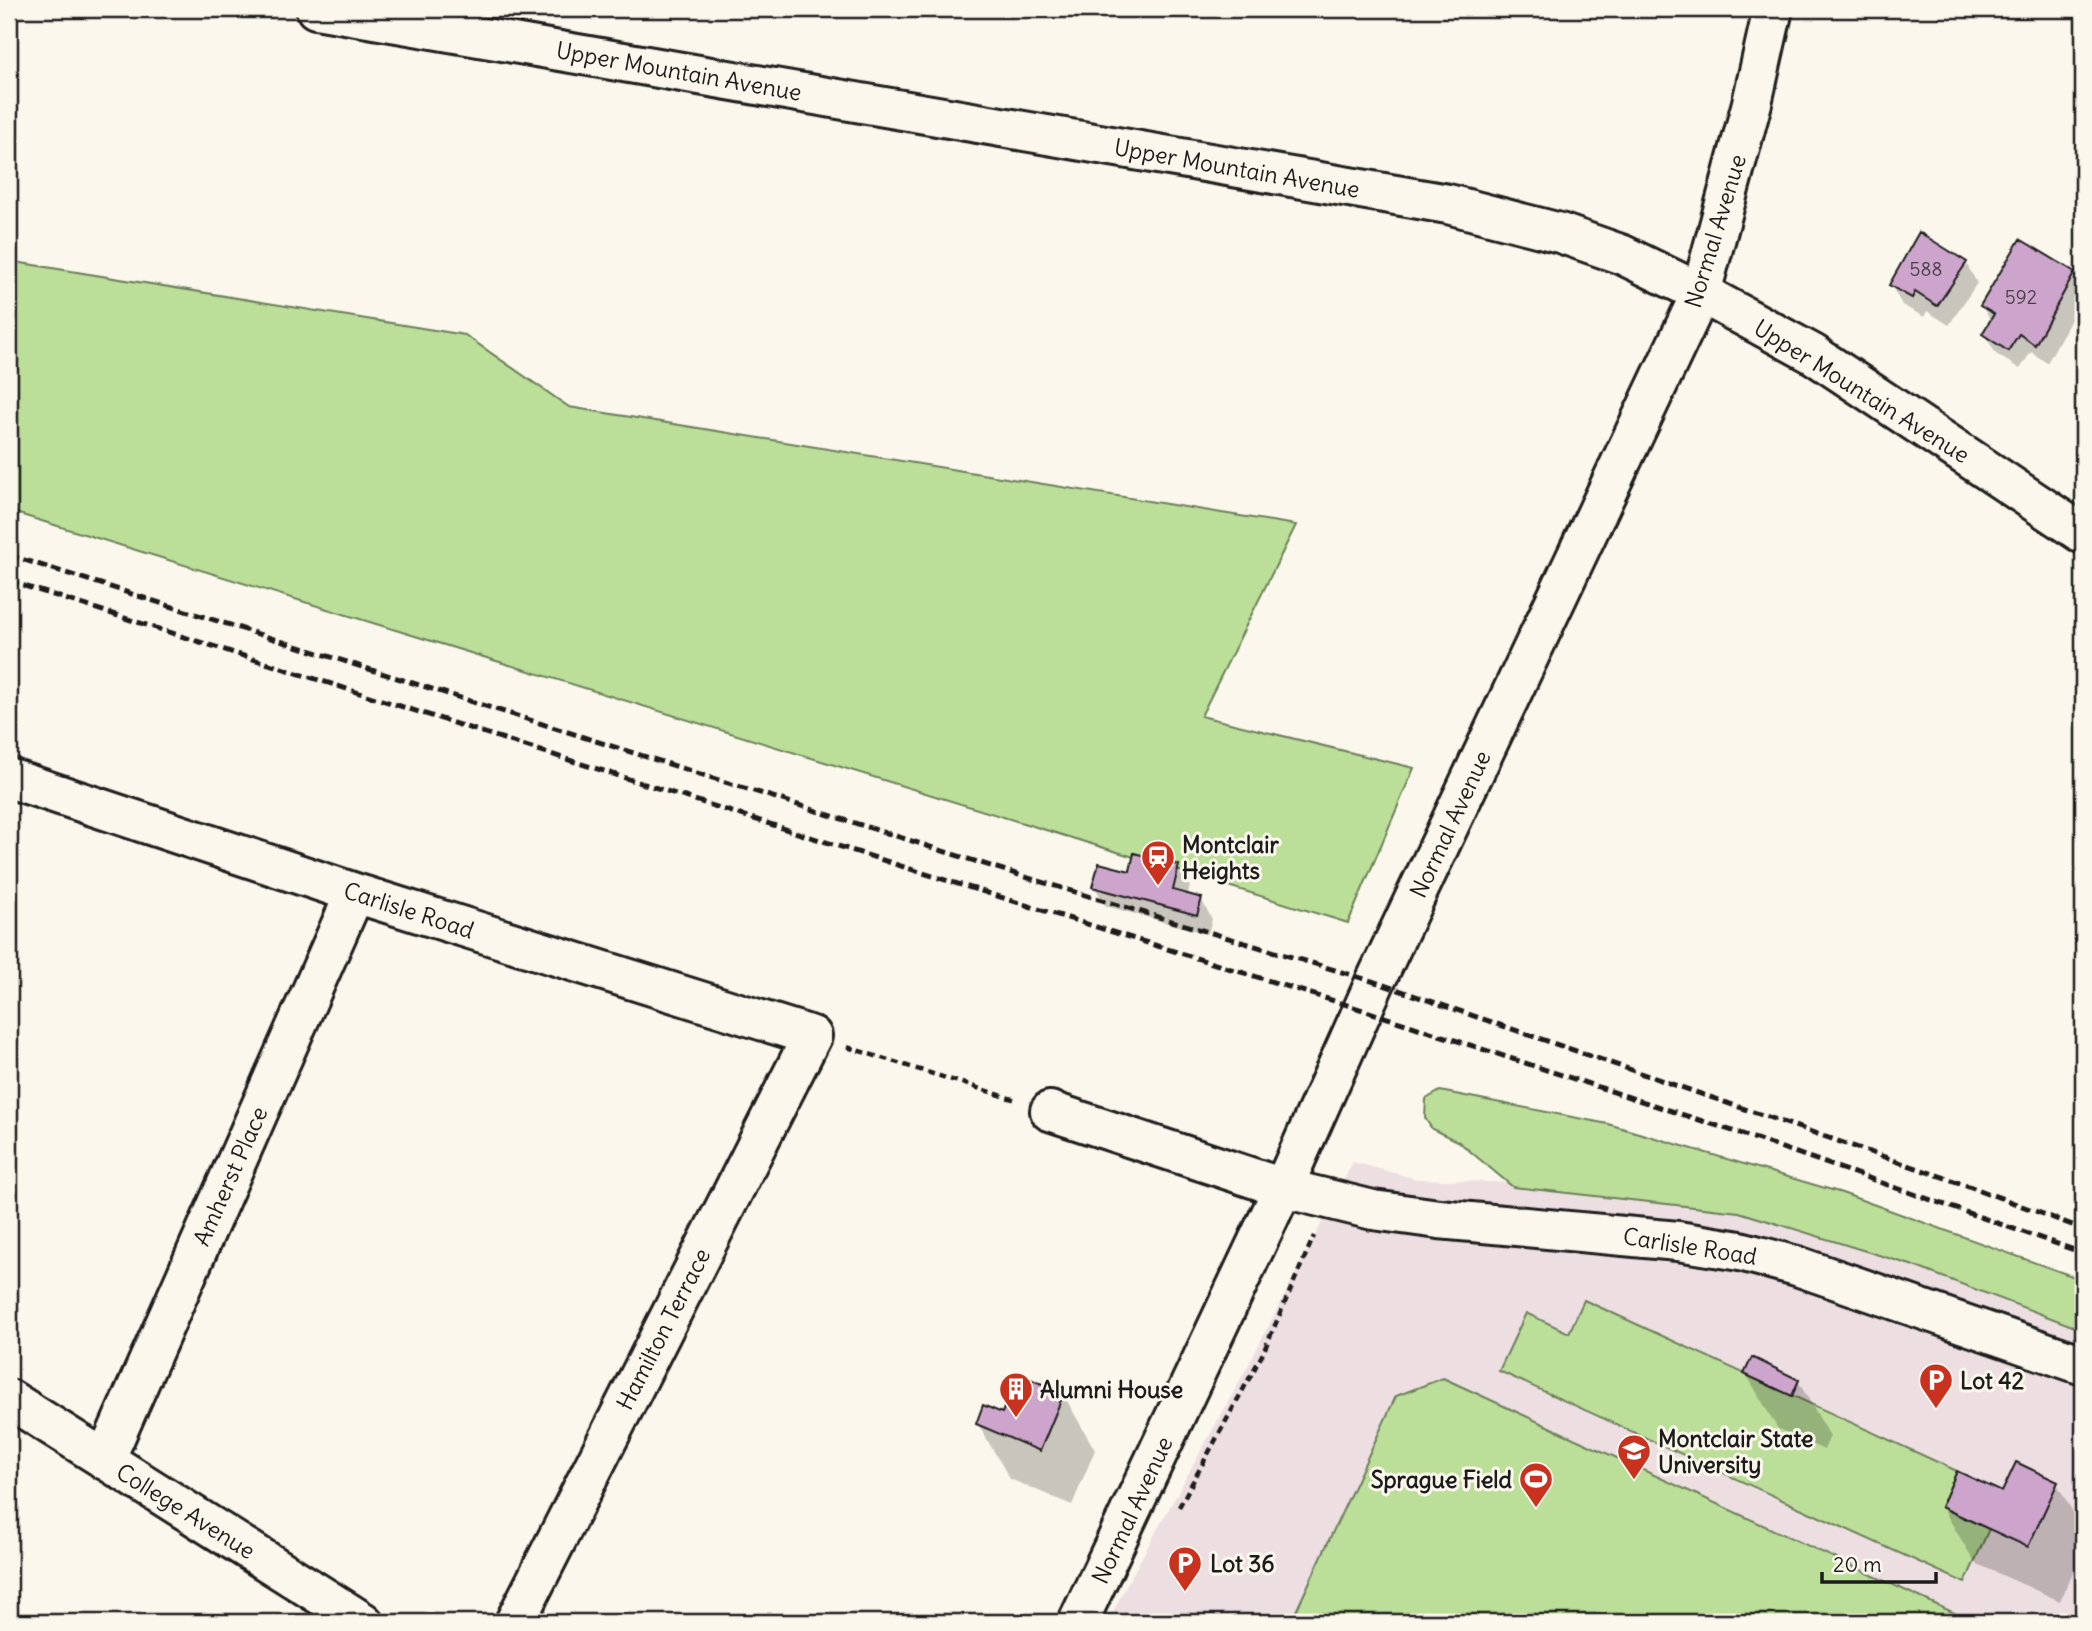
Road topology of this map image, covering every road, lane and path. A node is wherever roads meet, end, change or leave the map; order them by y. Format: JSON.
{"nodes":[{"id":1,"x":316,"y":9,"type":"edge"},
{"id":2,"x":1773,"y":9,"type":"edge"},
{"id":3,"x":1701,"y":293,"type":"junction"},
{"id":4,"x":2083,"y":534,"type":"edge"},
{"id":5,"x":9,"y":778,"type":"edge"},
{"id":6,"x":355,"y":893,"type":"junction"},
{"id":7,"x":811,"y":1036,"type":"junction"},
{"id":8,"x":1050,"y":1111,"type":"joint"},
{"id":9,"x":1283,"y":1188,"type":"junction"},
{"id":10,"x":1329,"y":1199,"type":"junction"},
{"id":11,"x":2083,"y":1365,"type":"edge"},
{"id":12,"x":9,"y":1399,"type":"edge"},
{"id":13,"x":105,"y":1460,"type":"junction"},
{"id":14,"x":1178,"y":1509,"type":"dead end"},
{"id":15,"x":363,"y":1622,"type":"edge"},
{"id":16,"x":515,"y":1622,"type":"edge"},
{"id":17,"x":1079,"y":1622,"type":"edge"}],
"edges":[{"from":1,"to":3,"type":"street","name":"Upper Mountain Avenue"},
{"from":2,"to":3,"type":"street","name":"Normal Avenue"},
{"from":3,"to":4,"type":"street","name":"Upper Mountain Avenue"},
{"from":3,"to":9,"type":"street","name":"Normal Avenue"},
{"from":5,"to":6,"type":"street","name":"Carlisle Road"},
{"from":6,"to":7,"type":"street","name":"Carlisle Road"},
{"from":6,"to":13,"type":"street","name":"Amherst Place"},
{"from":7,"to":8,"type":"path"},
{"from":7,"to":16,"type":"street","name":"Hamilton Terrace"},
{"from":8,"to":9,"type":"street","name":"Carlisle Road"},
{"from":9,"to":10,"type":"street","name":"Carlisle Road"},
{"from":9,"to":17,"type":"street","name":"Normal Avenue"},
{"from":10,"to":11,"type":"street","name":"Carlisle Road"},
{"from":10,"to":14,"type":"path"},
{"from":12,"to":13,"type":"street","name":"College Avenue"},
{"from":13,"to":15,"type":"street","name":"College Avenue"}]}
